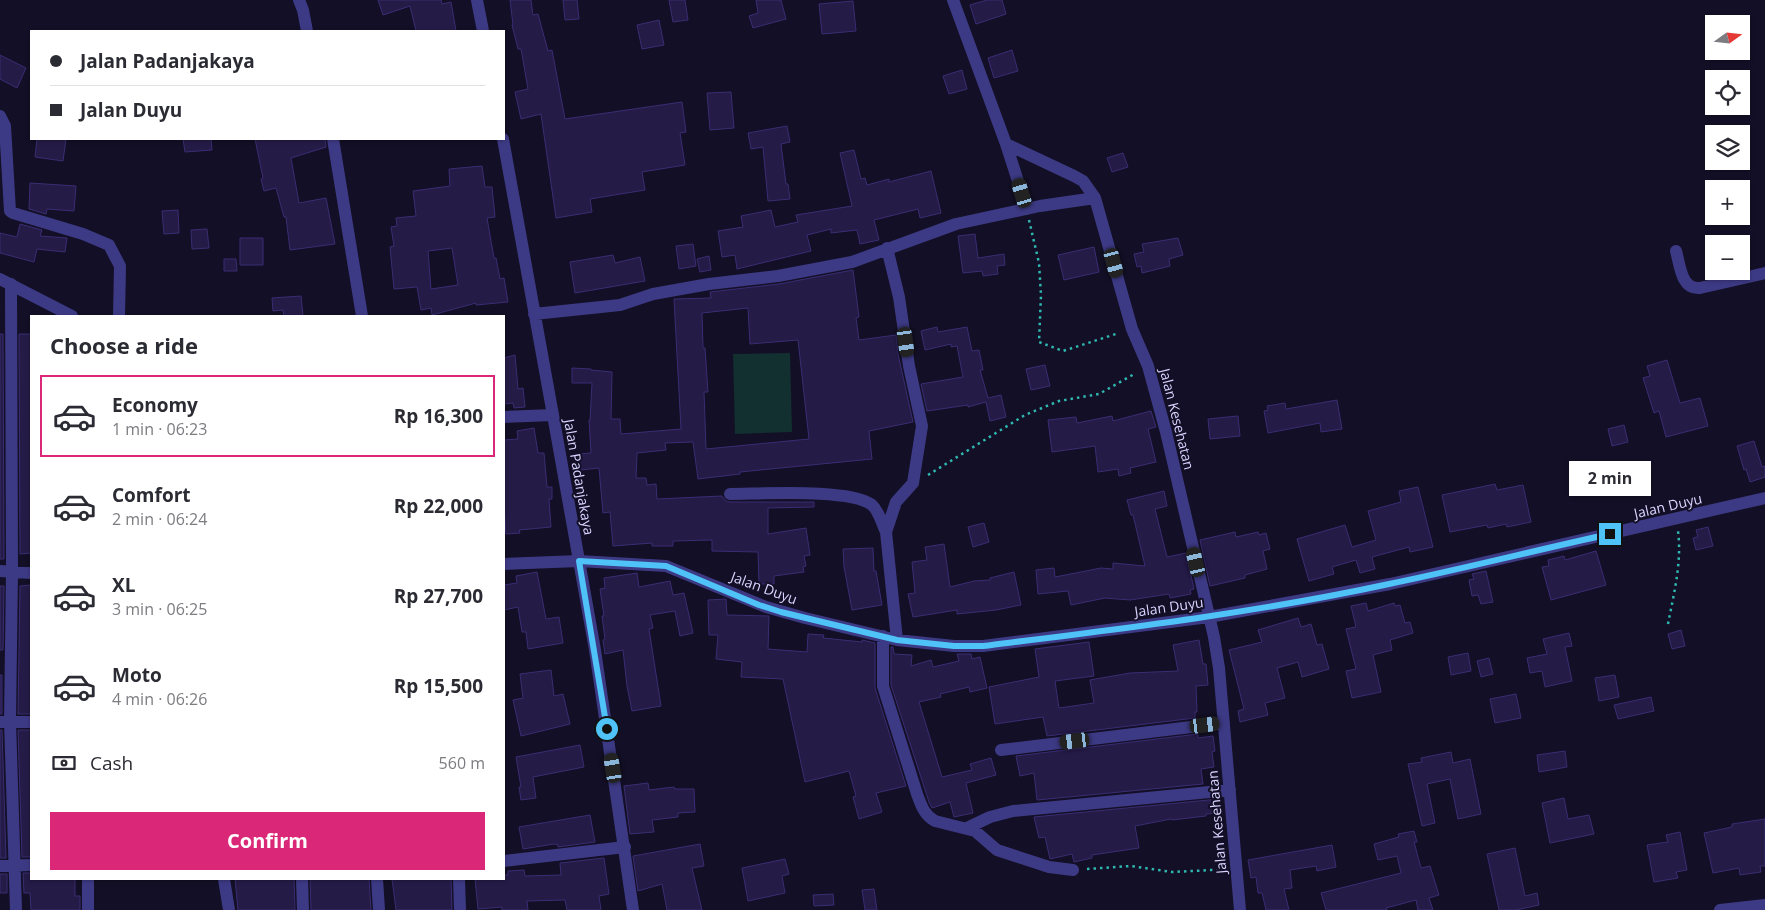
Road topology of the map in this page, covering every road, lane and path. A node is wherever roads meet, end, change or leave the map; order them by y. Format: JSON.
{"nodes":[{"id":1,"x":299,"y":0,"type":"edge"},
{"id":2,"x":477,"y":0,"type":"edge"},
{"id":3,"x":953,"y":0,"type":"edge"},
{"id":4,"x":307,"y":30,"type":"edge"},
{"id":5,"x":483,"y":30,"type":"edge"},
{"id":6,"x":0,"y":116,"type":"edge"},
{"id":7,"x":333,"y":140,"type":"edge"},
{"id":8,"x":503,"y":140,"type":"edge"},
{"id":9,"x":1006,"y":144,"type":"junction"},
{"id":10,"x":1095,"y":198,"type":"junction"},
{"id":11,"x":1027,"y":209,"type":"junction"},
{"id":12,"x":887,"y":248,"type":"junction"},
{"id":13,"x":1676,"y":251,"type":"dead end"},
{"id":14,"x":1765,"y":273,"type":"edge"},
{"id":15,"x":5,"y":282,"type":"edge"},
{"id":16,"x":534,"y":314,"type":"junction"},
{"id":17,"x":70,"y":315,"type":"edge"},
{"id":18,"x":119,"y":315,"type":"edge"},
{"id":19,"x":362,"y":315,"type":"edge"},
{"id":20,"x":1132,"y":329,"type":"junction"},
{"id":21,"x":1148,"y":366,"type":"junction"},
{"id":22,"x":552,"y":415,"type":"junction"},
{"id":23,"x":505,"y":417,"type":"edge"},
{"id":24,"x":913,"y":483,"type":"junction"},
{"id":25,"x":730,"y":494,"type":"dead end"},
{"id":26,"x":1765,"y":498,"type":"edge"},
{"id":27,"x":1677,"y":519,"type":"junction"},
{"id":28,"x":886,"y":532,"type":"junction"},
{"id":29,"x":579,"y":561,"type":"junction"},
{"id":30,"x":505,"y":564,"type":"edge"},
{"id":31,"x":6,"y":571,"type":"edge"},
{"id":32,"x":30,"y":572,"type":"edge"},
{"id":33,"x":1209,"y":617,"type":"junction"},
{"id":34,"x":1668,"y":624,"type":"dead end"},
{"id":35,"x":883,"y":636,"type":"junction"},
{"id":36,"x":897,"y":640,"type":"junction"},
{"id":37,"x":5,"y":722,"type":"edge"},
{"id":38,"x":30,"y":722,"type":"edge"},
{"id":39,"x":1224,"y":723,"type":"junction"},
{"id":40,"x":1001,"y":750,"type":"dead end"},
{"id":41,"x":1230,"y":790,"type":"junction"},
{"id":42,"x":967,"y":828,"type":"junction"},
{"id":43,"x":625,"y":847,"type":"junction"},
{"id":44,"x":505,"y":861,"type":"edge"},
{"id":45,"x":30,"y":864,"type":"edge"},
{"id":46,"x":15,"y":865,"type":"junction"},
{"id":47,"x":0,"y":866,"type":"edge"},
{"id":48,"x":1073,"y":870,"type":"joint"},
{"id":49,"x":1237,"y":873,"type":"junction"},
{"id":50,"x":88,"y":880,"type":"edge"},
{"id":51,"x":224,"y":880,"type":"edge"},
{"id":52,"x":302,"y":880,"type":"edge"},
{"id":53,"x":377,"y":880,"type":"edge"},
{"id":54,"x":460,"y":880,"type":"edge"},
{"id":55,"x":1765,"y":905,"type":"edge"},
{"id":56,"x":16,"y":910,"type":"edge"},
{"id":57,"x":88,"y":910,"type":"edge"},
{"id":58,"x":229,"y":910,"type":"edge"},
{"id":59,"x":303,"y":910,"type":"edge"},
{"id":60,"x":379,"y":910,"type":"edge"},
{"id":61,"x":460,"y":910,"type":"edge"},
{"id":62,"x":633,"y":910,"type":"edge"},
{"id":63,"x":1240,"y":910,"type":"edge"},
{"id":64,"x":1720,"y":910,"type":"edge"}],
"edges":[{"from":1,"to":4,"type":"street"},
{"from":2,"to":5,"type":"street"},
{"from":3,"to":9,"type":"street"},
{"from":6,"to":18,"type":"street"},
{"from":7,"to":19,"type":"street"},
{"from":8,"to":16,"type":"street","name":"Jalan Padanjakaya"},
{"from":9,"to":10,"type":"street","name":"Jalan Kesehatan"},
{"from":9,"to":11,"type":"street"},
{"from":10,"to":11,"type":"street"},
{"from":10,"to":20,"type":"street","name":"Jalan Kesehatan"},
{"from":11,"to":12,"type":"street"},
{"from":11,"to":20,"type":"path"},
{"from":12,"to":16,"type":"street"},
{"from":12,"to":24,"type":"street"},
{"from":13,"to":14,"type":"street"},
{"from":15,"to":17,"type":"street"},
{"from":15,"to":31,"type":"street"},
{"from":16,"to":22,"type":"street","name":"Jalan Padanjakaya"},
{"from":20,"to":21,"type":"street","name":"Jalan Kesehatan"},
{"from":21,"to":24,"type":"path"},
{"from":21,"to":33,"type":"street","name":"Jalan Kesehatan"},
{"from":22,"to":23,"type":"street"},
{"from":22,"to":29,"type":"street","name":"Jalan Padanjakaya"},
{"from":24,"to":28,"type":"street"},
{"from":25,"to":28,"type":"street"},
{"from":26,"to":27,"type":"street","name":"Jalan Duyu"},
{"from":27,"to":33,"type":"street","name":"Jalan Duyu"},
{"from":27,"to":34,"type":"path"},
{"from":28,"to":36,"type":"street"},
{"from":29,"to":30,"type":"street","name":"Jalan Duyu"},
{"from":29,"to":35,"type":"street","name":"Jalan Duyu"},
{"from":29,"to":43,"type":"street","name":"Jalan Padanjakaya"},
{"from":31,"to":32,"type":"street"},
{"from":31,"to":37,"type":"street"},
{"from":33,"to":36,"type":"street","name":"Jalan Duyu"},
{"from":33,"to":39,"type":"street","name":"Jalan Kesehatan"},
{"from":35,"to":36,"type":"street","name":"Jalan Duyu"},
{"from":35,"to":42,"type":"street"},
{"from":37,"to":38,"type":"street"},
{"from":37,"to":46,"type":"street"},
{"from":39,"to":40,"type":"street"},
{"from":39,"to":41,"type":"street","name":"Jalan Kesehatan"},
{"from":41,"to":42,"type":"street"},
{"from":41,"to":49,"type":"street","name":"Jalan Kesehatan"},
{"from":42,"to":48,"type":"street"},
{"from":43,"to":44,"type":"street"},
{"from":43,"to":62,"type":"street","name":"Jalan Padanjakaya"},
{"from":45,"to":46,"type":"street"},
{"from":46,"to":47,"type":"street"},
{"from":46,"to":56,"type":"street"},
{"from":48,"to":49,"type":"path"},
{"from":49,"to":63,"type":"street","name":"Jalan Kesehatan"},
{"from":50,"to":57,"type":"street"},
{"from":51,"to":58,"type":"street"},
{"from":52,"to":59,"type":"street"},
{"from":53,"to":60,"type":"street"},
{"from":54,"to":61,"type":"street"},
{"from":55,"to":64,"type":"street"}]}
